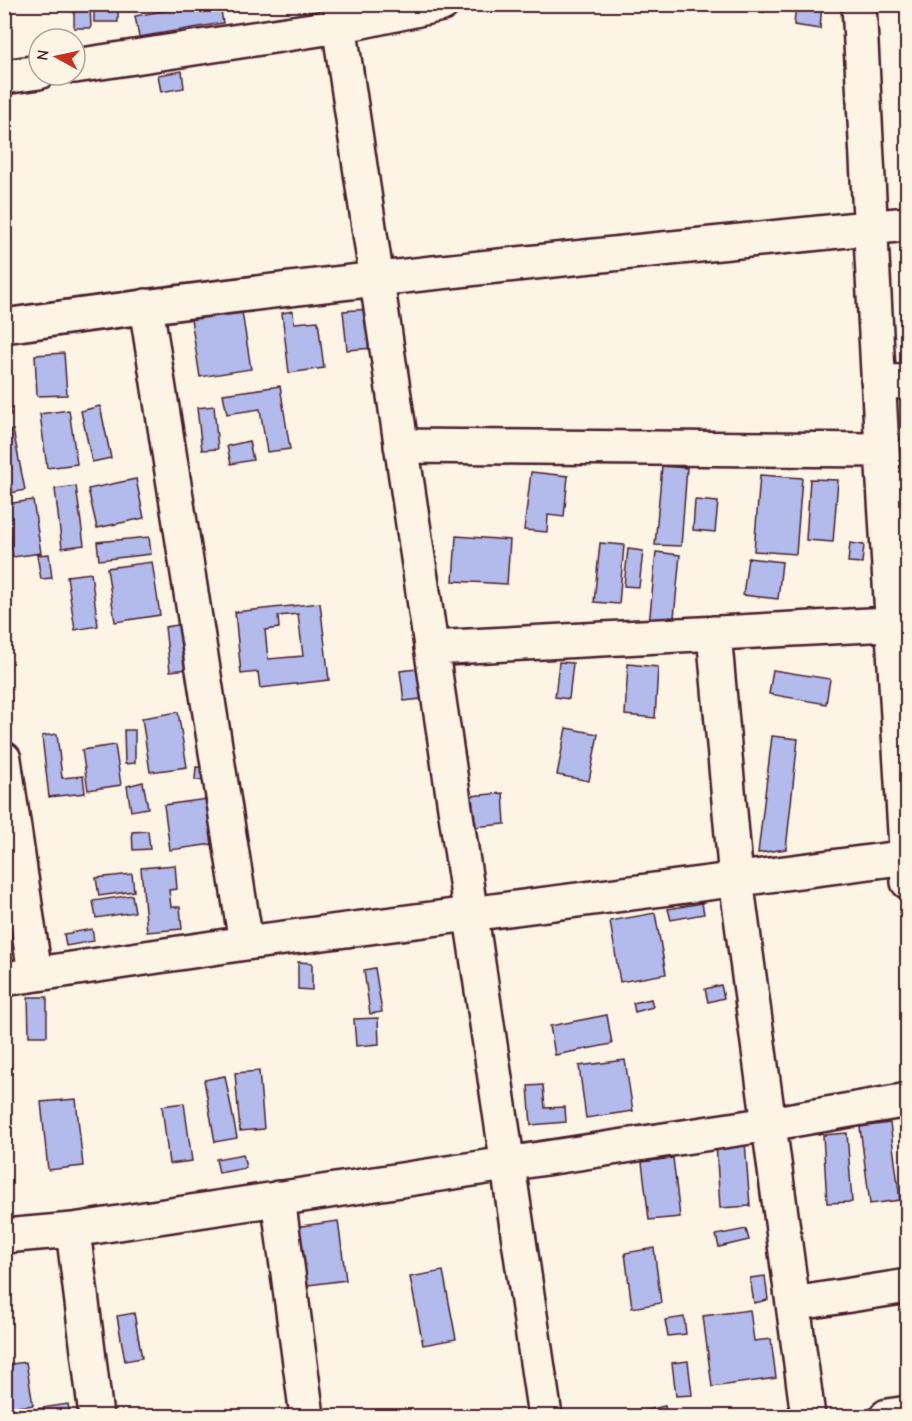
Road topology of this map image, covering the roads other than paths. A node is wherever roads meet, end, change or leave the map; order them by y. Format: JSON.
{"nodes":[{"id":1,"x":442,"y":4,"type":"edge"},
{"id":2,"x":859,"y":4,"type":"edge"},
{"id":3,"x":337,"y":15,"type":"edge"},
{"id":4,"x":87,"y":64,"type":"edge"},
{"id":5,"x":27,"y":74,"type":"edge"},
{"id":6,"x":4,"y":77,"type":"edge"},
{"id":7,"x":908,"y":224,"type":"edge"},
{"id":8,"x":870,"y":228,"type":"junction"},
{"id":9,"x":376,"y":279,"type":"junction"},
{"id":10,"x":146,"y":306,"type":"junction"},
{"id":11,"x":4,"y":326,"type":"edge"},
{"id":12,"x":893,"y":382,"type":"edge"},
{"id":13,"x":401,"y":446,"type":"junction"},
{"id":14,"x":882,"y":450,"type":"junction"},
{"id":15,"x":900,"y":623,"type":"edge"},
{"id":16,"x":714,"y":633,"type":"junction"},
{"id":17,"x":431,"y":648,"type":"junction"},
{"id":18,"x":4,"y":759,"type":"edge"},
{"id":19,"x":8,"y":810,"type":"edge"},
{"id":20,"x":907,"y":865,"type":"edge"},
{"id":21,"x":736,"y":879,"type":"junction"},
{"id":22,"x":471,"y":914,"type":"junction"},
{"id":23,"x":246,"y":943,"type":"junction"},
{"id":24,"x":20,"y":977,"type":"edge"},
{"id":25,"x":908,"y":1100,"type":"edge"},
{"id":26,"x":769,"y":1124,"type":"junction"},
{"id":27,"x":508,"y":1162,"type":"junction"},
{"id":28,"x":279,"y":1198,"type":"junction"},
{"id":29,"x":72,"y":1230,"type":"junction"},
{"id":30,"x":4,"y":1236,"type":"edge"},
{"id":31,"x":908,"y":1286,"type":"edge"},
{"id":32,"x":793,"y":1304,"type":"junction"},
{"id":33,"x":908,"y":1413,"type":"edge"},
{"id":34,"x":96,"y":1416,"type":"edge"},
{"id":35,"x":307,"y":1416,"type":"edge"},
{"id":36,"x":545,"y":1416,"type":"edge"},
{"id":37,"x":808,"y":1416,"type":"edge"},
{"id":38,"x":887,"y":1416,"type":"edge"}],
"edges":[{"from":1,"to":3,"type":"street"},
{"from":2,"to":8,"type":"street"},
{"from":3,"to":4,"type":"street"},
{"from":3,"to":9,"type":"street"},
{"from":5,"to":6,"type":"street"},
{"from":7,"to":8,"type":"street"},
{"from":8,"to":9,"type":"street"},
{"from":8,"to":12,"type":"street"},
{"from":9,"to":10,"type":"street"},
{"from":9,"to":13,"type":"street"},
{"from":10,"to":11,"type":"street"},
{"from":10,"to":23,"type":"street"},
{"from":12,"to":14,"type":"street"},
{"from":13,"to":14,"type":"street"},
{"from":13,"to":17,"type":"street"},
{"from":14,"to":15,"type":"street"},
{"from":15,"to":16,"type":"street"},
{"from":15,"to":20,"type":"street"},
{"from":16,"to":17,"type":"street"},
{"from":16,"to":21,"type":"street"},
{"from":17,"to":22,"type":"street"},
{"from":18,"to":19,"type":"street"},
{"from":19,"to":24,"type":"street"},
{"from":20,"to":21,"type":"street"},
{"from":21,"to":22,"type":"street"},
{"from":21,"to":26,"type":"street"},
{"from":22,"to":23,"type":"street"},
{"from":22,"to":27,"type":"street"},
{"from":23,"to":24,"type":"street"},
{"from":25,"to":26,"type":"street"},
{"from":26,"to":27,"type":"street"},
{"from":26,"to":32,"type":"street"},
{"from":27,"to":28,"type":"street"},
{"from":27,"to":36,"type":"street"},
{"from":28,"to":29,"type":"street"},
{"from":28,"to":35,"type":"street"},
{"from":29,"to":30,"type":"street"},
{"from":29,"to":34,"type":"street"},
{"from":31,"to":32,"type":"street"},
{"from":32,"to":37,"type":"street"},
{"from":33,"to":38,"type":"street"}]}
